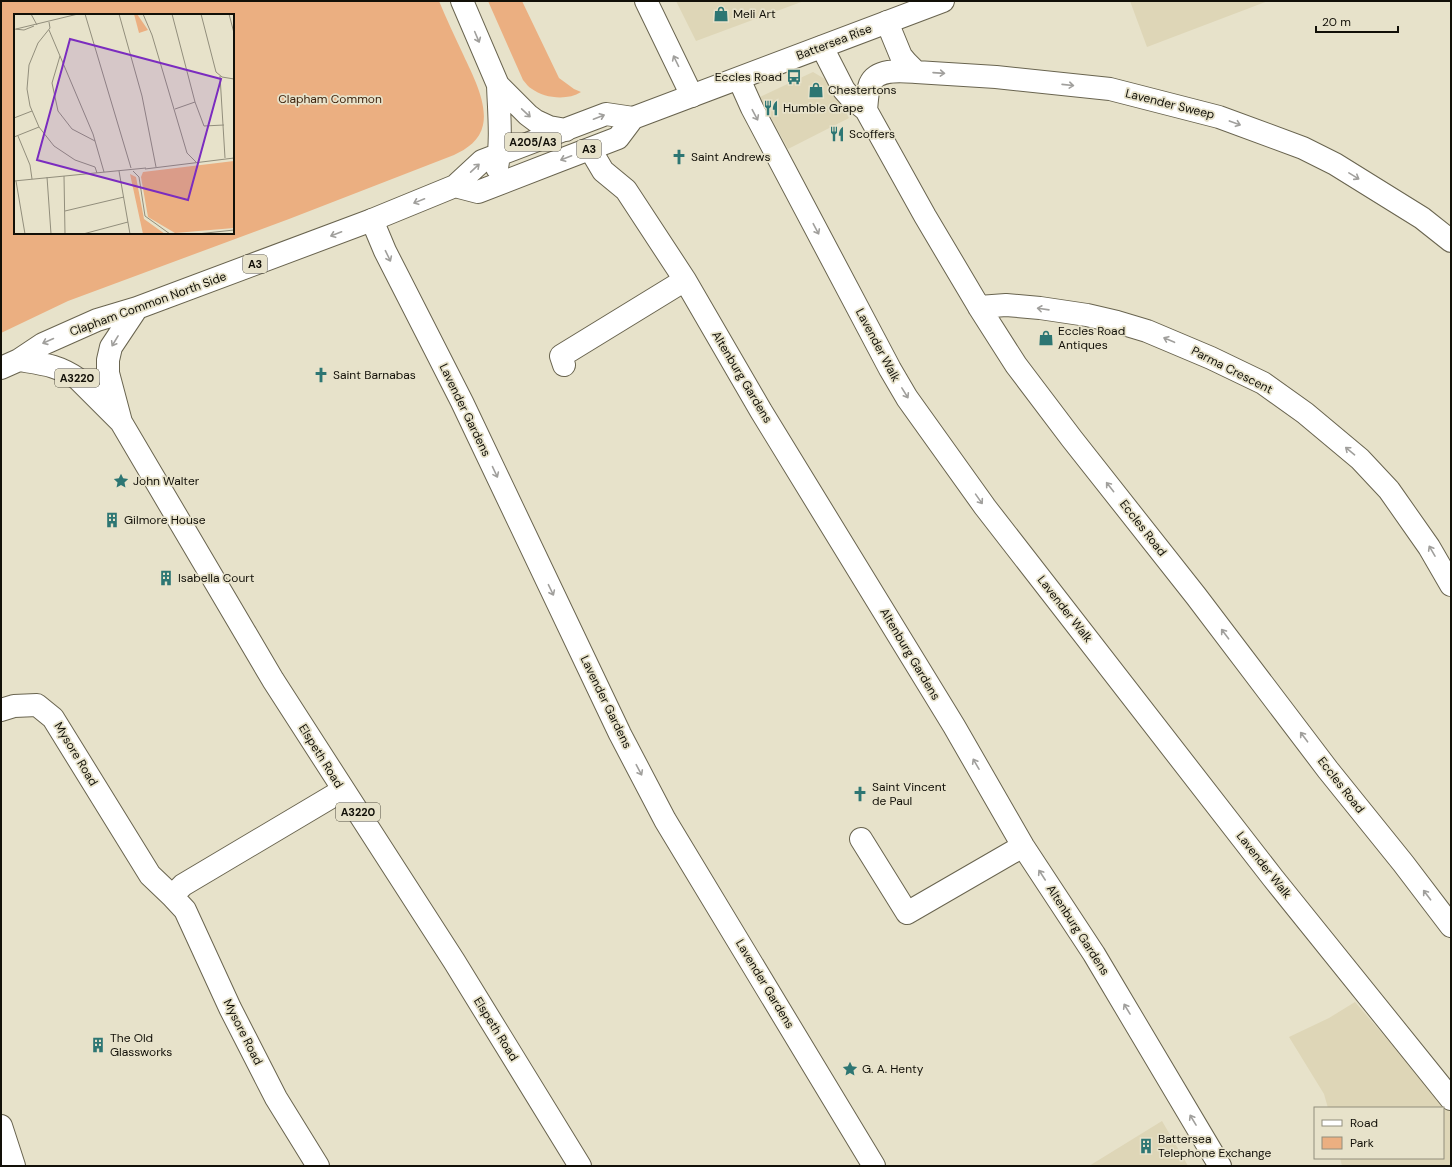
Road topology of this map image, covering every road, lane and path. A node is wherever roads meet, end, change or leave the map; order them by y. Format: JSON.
{"nodes":[{"id":1,"x":462,"y":1,"type":"edge"},
{"id":2,"x":646,"y":1,"type":"edge"},
{"id":3,"x":943,"y":1,"type":"edge"},
{"id":4,"x":887,"y":22,"type":"junction"},
{"id":5,"x":822,"y":47,"type":"junction"},
{"id":6,"x":916,"y":72,"type":"junction"},
{"id":7,"x":739,"y":79,"type":"junction"},
{"id":8,"x":498,"y":85,"type":"junction"},
{"id":9,"x":692,"y":96,"type":"junction"},
{"id":10,"x":866,"y":110,"type":"junction"},
{"id":11,"x":634,"y":118,"type":"junction"},
{"id":12,"x":566,"y":130,"type":"junction"},
{"id":13,"x":590,"y":149,"type":"junction"},
{"id":14,"x":499,"y":155,"type":"junction"},
{"id":15,"x":455,"y":186,"type":"junction"},
{"id":16,"x":486,"y":188,"type":"junction"},
{"id":17,"x":372,"y":220,"type":"junction"},
{"id":18,"x":1451,"y":241,"type":"edge"},
{"id":19,"x":685,"y":280,"type":"junction"},
{"id":20,"x":979,"y":307,"type":"junction"},
{"id":21,"x":137,"y":308,"type":"junction"},
{"id":22,"x":10,"y":364,"type":"edge"},
{"id":23,"x":564,"y":365,"type":"dead end"},
{"id":24,"x":121,"y":422,"type":"junction"},
{"id":25,"x":1451,"y":585,"type":"edge"},
{"id":26,"x":1,"y":710,"type":"edge"},
{"id":27,"x":343,"y":790,"type":"junction"},
{"id":28,"x":861,"y":839,"type":"dead end"},
{"id":29,"x":1023,"y":846,"type":"junction"},
{"id":30,"x":172,"y":896,"type":"junction"},
{"id":31,"x":1451,"y":926,"type":"edge"},
{"id":32,"x":1451,"y":1099,"type":"edge"},
{"id":33,"x":1,"y":1126,"type":"edge"},
{"id":34,"x":14,"y":1166,"type":"edge"},
{"id":35,"x":318,"y":1166,"type":"edge"},
{"id":36,"x":580,"y":1166,"type":"edge"},
{"id":37,"x":874,"y":1166,"type":"edge"},
{"id":38,"x":1220,"y":1166,"type":"edge"}],
"edges":[{"from":1,"to":8,"type":"main road","number":"A3","one_way":true},
{"from":9,"to":2,"type":"main road","one_way":true},
{"from":3,"to":4,"type":"main road","name":"Battersea Rise","number":"A3"},
{"from":4,"to":5,"type":"main road","name":"Battersea Rise","number":"A3"},
{"from":4,"to":6,"type":"main road"},
{"from":5,"to":7,"type":"main road","name":"Battersea Rise","number":"A3"},
{"from":5,"to":10,"type":"main road","name":"Eccles Road"},
{"from":6,"to":10,"type":"main road"},
{"from":6,"to":18,"type":"main road","name":"Lavender Sweep","one_way":true},
{"from":7,"to":9,"type":"main road","name":"Battersea Rise","number":"A3"},
{"from":7,"to":32,"type":"main road","name":"Lavender Walk","one_way":true},
{"from":8,"to":12,"type":"main road","number":"A3","one_way":true},
{"from":8,"to":14,"type":"main road","number":"A3"},
{"from":9,"to":11,"type":"main road","name":"Battersea Rise","number":"A3"},
{"from":10,"to":20,"type":"main road","name":"Eccles Road"},
{"from":12,"to":11,"type":"main road","number":"A3","one_way":true},
{"from":11,"to":13,"type":"main road","number":"A3"},
{"from":12,"to":14,"type":"main road","name":"Clapham Common North Side","number":"A205/A3"},
{"from":13,"to":16,"type":"main road","number":"A3","one_way":true},
{"from":13,"to":19,"type":"main road","name":"Altenburg Gardens"},
{"from":15,"to":14,"type":"main road","name":"Clapham Common North Side","number":"A205/A3","one_way":true},
{"from":14,"to":16,"type":"main road","number":"A3"},
{"from":15,"to":16,"type":"main road","number":"A3"},
{"from":15,"to":17,"type":"main road","name":"Clapham Common North Side","number":"A3","one_way":true},
{"from":17,"to":21,"type":"main road","name":"Clapham Common North Side","number":"A3","one_way":true},
{"from":17,"to":37,"type":"main road","name":"Lavender Gardens","one_way":true},
{"from":19,"to":23,"type":"main road"},
{"from":29,"to":19,"type":"main road","name":"Altenburg Gardens","one_way":true},
{"from":25,"to":20,"type":"main road","name":"Parma Crescent","one_way":true},
{"from":31,"to":20,"type":"main road","name":"Eccles Road","one_way":true},
{"from":21,"to":22,"type":"main road","name":"Clapham Common North Side","number":"A3","one_way":true},
{"from":21,"to":24,"type":"main road","name":"Elspeth Road","number":"A3220","one_way":true},
{"from":22,"to":24,"type":"main road","name":"Elspeth Road","number":"A3220"},
{"from":24,"to":27,"type":"main road","name":"Elspeth Road","number":"A3220"},
{"from":26,"to":30,"type":"main road","name":"Mysore Road"},
{"from":27,"to":30,"type":"main road"},
{"from":27,"to":36,"type":"main road","name":"Elspeth Road","number":"A3220"},
{"from":28,"to":29,"type":"main road"},
{"from":38,"to":29,"type":"main road","name":"Altenburg Gardens","one_way":true},
{"from":30,"to":35,"type":"main road","name":"Mysore Road"},
{"from":33,"to":34,"type":"main road"}]}
